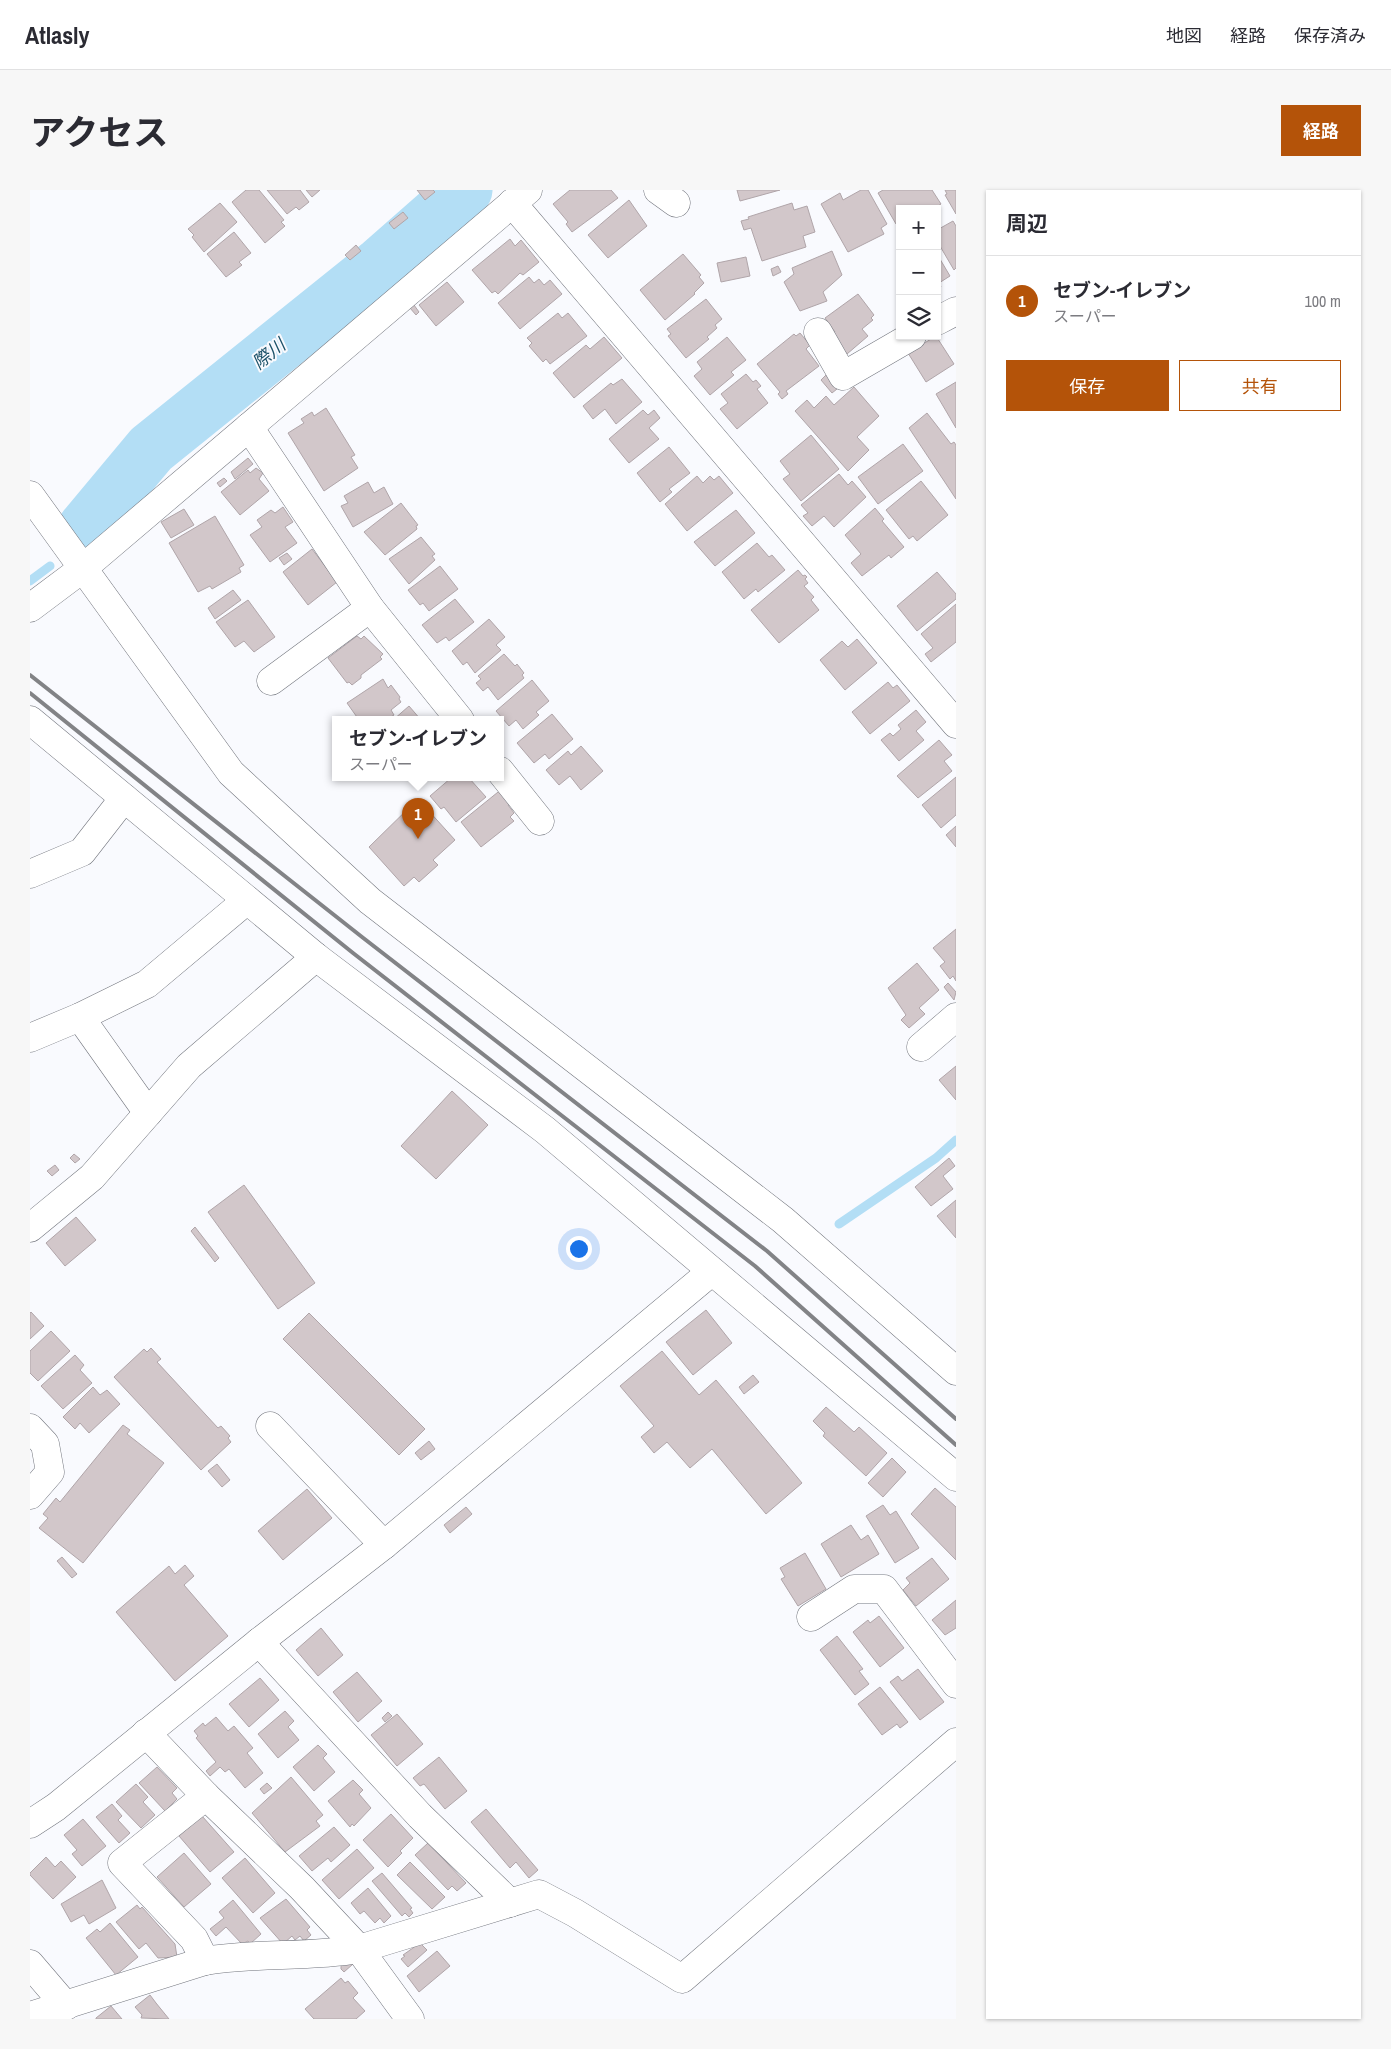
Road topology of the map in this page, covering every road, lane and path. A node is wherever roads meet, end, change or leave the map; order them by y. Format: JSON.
{"nodes":[{"id":1,"x":520,"y":196,"type":"edge"},
{"id":2,"x":956,"y":310,"type":"edge"},
{"id":3,"x":941,"y":319,"type":"edge"},
{"id":4,"x":818,"y":332,"type":"dead end"},
{"id":5,"x":905,"y":340,"type":"edge"},
{"id":6,"x":249,"y":427,"type":"junction"},
{"id":7,"x":30,"y":495,"type":"edge"},
{"id":8,"x":82,"y":569,"type":"junction"},
{"id":9,"x":30,"y":608,"type":"edge"},
{"id":10,"x":370,"y":608,"type":"junction"},
{"id":11,"x":271,"y":681,"type":"dead end"},
{"id":12,"x":457,"y":716,"type":"edge"},
{"id":13,"x":30,"y":720,"type":"edge"},
{"id":14,"x":956,"y":724,"type":"edge"},
{"id":15,"x":504,"y":776,"type":"edge"},
{"id":16,"x":124,"y":798,"type":"junction"},
{"id":17,"x":540,"y":821,"type":"dead end"},
{"id":18,"x":30,"y":874,"type":"edge"},
{"id":19,"x":247,"y":900,"type":"junction"},
{"id":20,"x":316,"y":958,"type":"junction"},
{"id":21,"x":956,"y":1016,"type":"edge"},
{"id":22,"x":80,"y":1017,"type":"junction"},
{"id":23,"x":30,"y":1038,"type":"edge"},
{"id":24,"x":920,"y":1047,"type":"dead end"},
{"id":25,"x":148,"y":1113,"type":"junction"},
{"id":26,"x":30,"y":1228,"type":"edge"},
{"id":27,"x":711,"y":1272,"type":"junction"},
{"id":28,"x":956,"y":1371,"type":"edge"},
{"id":29,"x":270,"y":1426,"type":"dead end"},
{"id":30,"x":30,"y":1428,"type":"edge"},
{"id":31,"x":956,"y":1477,"type":"edge"},
{"id":32,"x":30,"y":1495,"type":"edge"},
{"id":33,"x":384,"y":1545,"type":"junction"},
{"id":34,"x":811,"y":1617,"type":"dead end"},
{"id":35,"x":259,"y":1642,"type":"junction"},
{"id":36,"x":956,"y":1684,"type":"edge"},
{"id":37,"x":146,"y":1733,"type":"junction"},
{"id":38,"x":956,"y":1742,"type":"edge"},
{"id":39,"x":206,"y":1796,"type":"junction"},
{"id":40,"x":30,"y":1824,"type":"edge"},
{"id":41,"x":510,"y":1903,"type":"junction"},
{"id":42,"x":359,"y":1949,"type":"junction"},
{"id":43,"x":205,"y":1961,"type":"junction"},
{"id":44,"x":30,"y":1964,"type":"edge"},
{"id":45,"x":66,"y":2006,"type":"junction"},
{"id":46,"x":30,"y":2016,"type":"edge"},
{"id":47,"x":410,"y":2019,"type":"edge"}],
"edges":[{"from":1,"to":6,"type":"street"},
{"from":1,"to":14,"type":"street"},
{"from":2,"to":3,"type":"street"},
{"from":4,"to":5,"type":"street"},
{"from":6,"to":8,"type":"street"},
{"from":6,"to":10,"type":"street"},
{"from":7,"to":8,"type":"street"},
{"from":8,"to":9,"type":"street"},
{"from":8,"to":28,"type":"street"},
{"from":10,"to":11,"type":"street"},
{"from":10,"to":12,"type":"street"},
{"from":13,"to":16,"type":"street"},
{"from":15,"to":17,"type":"street"},
{"from":16,"to":18,"type":"street"},
{"from":16,"to":19,"type":"street"},
{"from":19,"to":20,"type":"street"},
{"from":19,"to":22,"type":"street"},
{"from":20,"to":25,"type":"street"},
{"from":20,"to":27,"type":"street"},
{"from":21,"to":24,"type":"street"},
{"from":22,"to":23,"type":"street"},
{"from":22,"to":25,"type":"street"},
{"from":25,"to":26,"type":"street"},
{"from":27,"to":31,"type":"street"},
{"from":27,"to":33,"type":"street"},
{"from":29,"to":33,"type":"street"},
{"from":30,"to":32,"type":"street"},
{"from":33,"to":35,"type":"street"},
{"from":34,"to":36,"type":"street"},
{"from":35,"to":37,"type":"street"},
{"from":35,"to":41,"type":"street"},
{"from":37,"to":39,"type":"street"},
{"from":37,"to":40,"type":"street"},
{"from":38,"to":41,"type":"street"},
{"from":39,"to":42,"type":"street"},
{"from":39,"to":43,"type":"street"},
{"from":41,"to":42,"type":"street"},
{"from":42,"to":43,"type":"street"},
{"from":42,"to":47,"type":"street"},
{"from":43,"to":45,"type":"street"},
{"from":44,"to":45,"type":"street"},
{"from":45,"to":46,"type":"street"}]}
